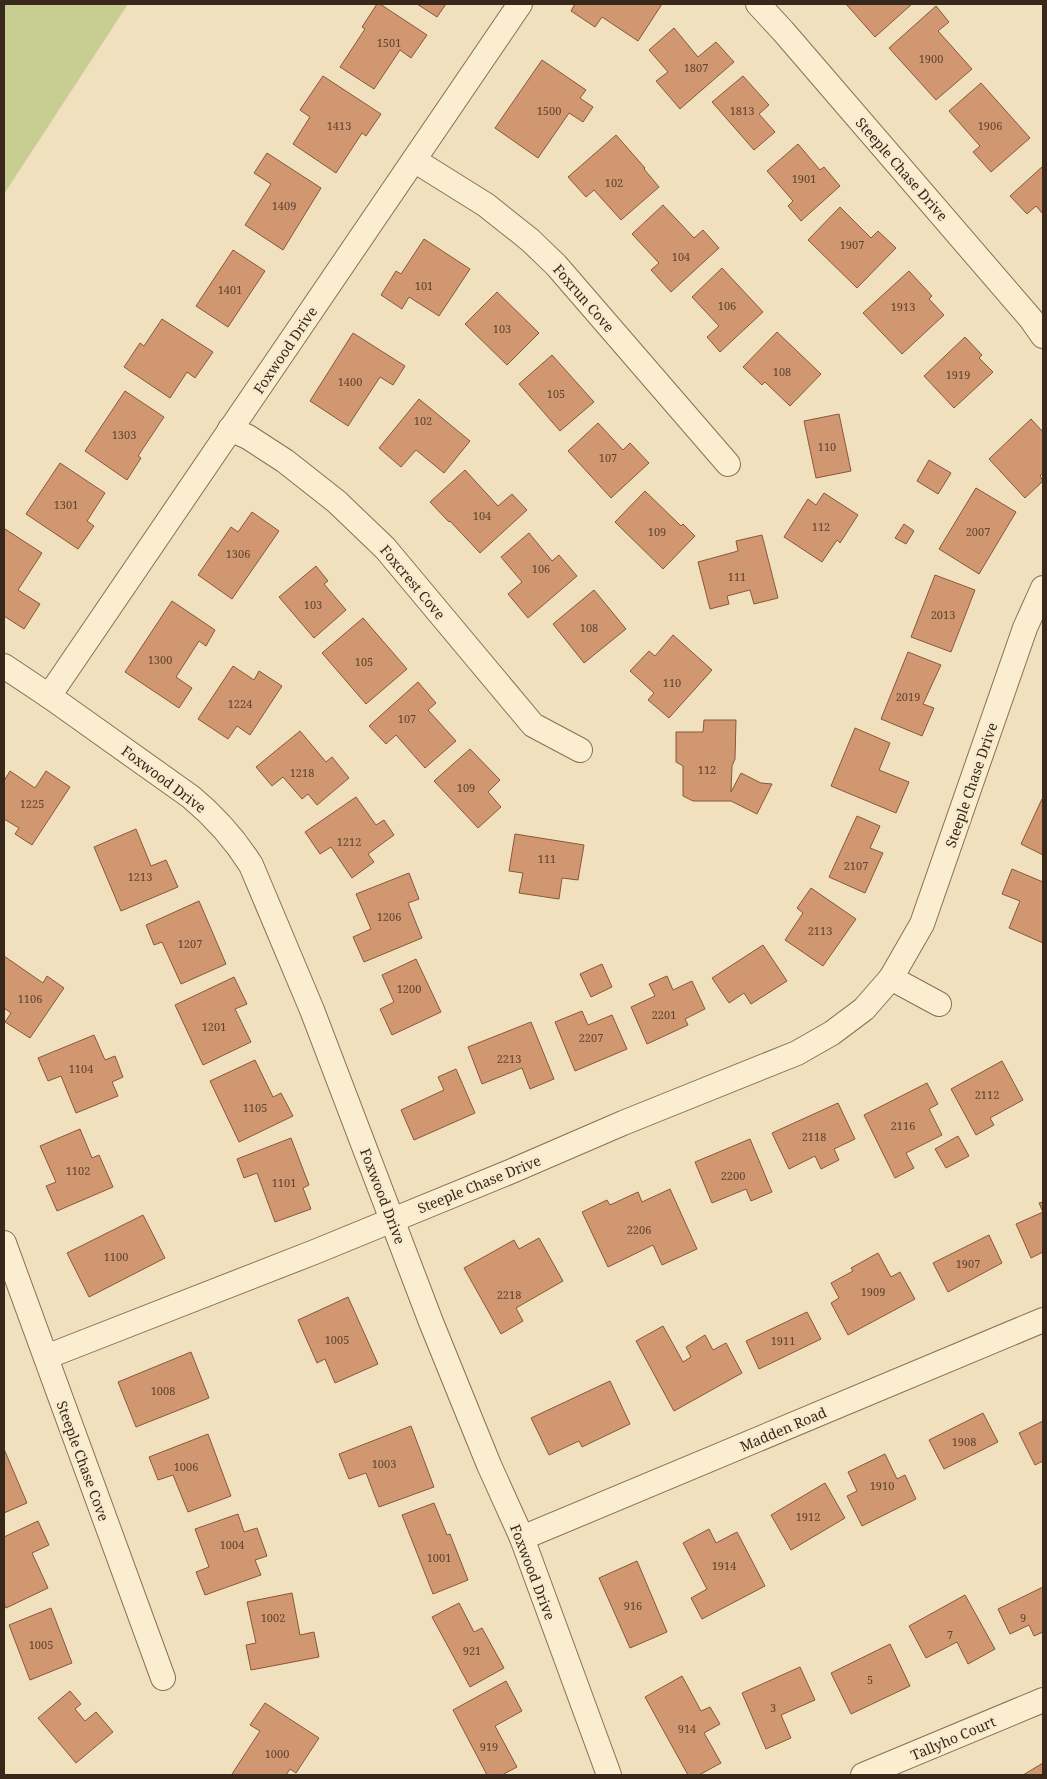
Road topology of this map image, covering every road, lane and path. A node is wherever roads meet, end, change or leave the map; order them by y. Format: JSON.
{"nodes":[{"id":1,"x":520,"y":4,"type":"edge"},
{"id":2,"x":758,"y":4,"type":"edge"},
{"id":3,"x":414,"y":160,"type":"junction"},
{"id":4,"x":1039,"y":321,"type":"edge"},
{"id":5,"x":230,"y":429,"type":"junction"},
{"id":6,"x":728,"y":464,"type":"dead end"},
{"id":7,"x":1043,"y":588,"type":"edge"},
{"id":8,"x":4,"y":666,"type":"edge"},
{"id":9,"x":50,"y":696,"type":"junction"},
{"id":10,"x":580,"y":750,"type":"dead end"},
{"id":11,"x":892,"y":978,"type":"junction"},
{"id":12,"x":939,"y":1004,"type":"dead end"},
{"id":13,"x":392,"y":1220,"type":"junction"},
{"id":14,"x":4,"y":1243,"type":"edge"},
{"id":15,"x":1043,"y":1320,"type":"edge"},
{"id":16,"x":46,"y":1357,"type":"junction"},
{"id":17,"x":522,"y":1538,"type":"junction"},
{"id":18,"x":163,"y":1678,"type":"dead end"},
{"id":19,"x":1043,"y":1700,"type":"edge"},
{"id":20,"x":609,"y":1775,"type":"edge"},
{"id":21,"x":863,"y":1775,"type":"edge"}],
"edges":[{"from":1,"to":3,"type":"street","name":"Foxwood Drive"},
{"from":2,"to":4,"type":"street","name":"Steeple Chase Drive"},
{"from":3,"to":5,"type":"street","name":"Foxwood Drive"},
{"from":3,"to":6,"type":"street","name":"Foxrun Cove"},
{"from":5,"to":9,"type":"street","name":"Foxwood Drive"},
{"from":5,"to":10,"type":"street","name":"Foxcrest Cove"},
{"from":7,"to":11,"type":"street","name":"Steeple Chase Drive"},
{"from":8,"to":9,"type":"street","name":"Foxwood Drive"},
{"from":9,"to":13,"type":"street","name":"Foxwood Drive"},
{"from":11,"to":12,"type":"street"},
{"from":11,"to":13,"type":"street","name":"Steeple Chase Drive"},
{"from":13,"to":16,"type":"street","name":"Steeple Chase Drive"},
{"from":13,"to":17,"type":"street","name":"Foxwood Drive"},
{"from":14,"to":16,"type":"street","name":"Steeple Chase Cove"},
{"from":15,"to":17,"type":"street","name":"Madden Road"},
{"from":16,"to":18,"type":"street","name":"Steeple Chase Cove"},
{"from":17,"to":20,"type":"street","name":"Foxwood Drive"},
{"from":19,"to":21,"type":"street","name":"Tallyho Court"}]}
